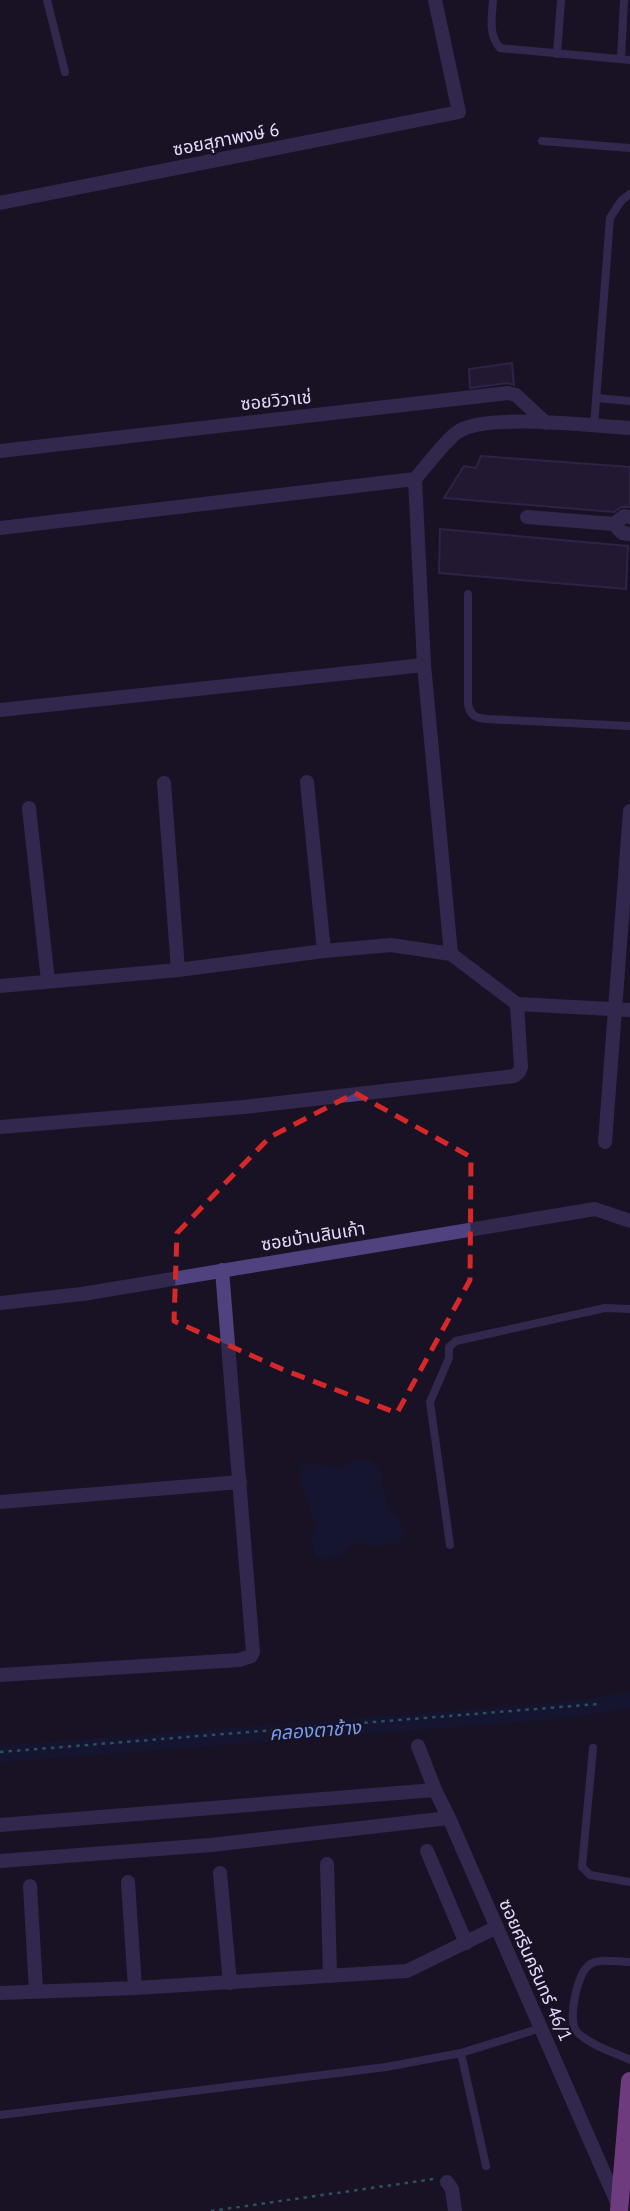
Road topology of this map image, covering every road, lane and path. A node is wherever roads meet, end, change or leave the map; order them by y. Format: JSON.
{"nodes":[{"id":1,"x":47,"y":0,"type":"edge"},
{"id":2,"x":435,"y":0,"type":"edge"},
{"id":3,"x":493,"y":0,"type":"edge"},
{"id":4,"x":561,"y":0,"type":"edge"},
{"id":5,"x":624,"y":0,"type":"edge"},
{"id":6,"x":557,"y":54,"type":"junction"},
{"id":7,"x":625,"y":60,"type":"edge"},
{"id":8,"x":65,"y":72,"type":"dead end"},
{"id":9,"x":542,"y":141,"type":"dead end"},
{"id":10,"x":630,"y":148,"type":"edge"},
{"id":11,"x":630,"y":194,"type":"edge"},
{"id":12,"x":0,"y":203,"type":"edge"},
{"id":13,"x":596,"y":398,"type":"junction"},
{"id":14,"x":630,"y":401,"type":"edge"},
{"id":15,"x":546,"y":423,"type":"junction"},
{"id":16,"x":594,"y":426,"type":"junction"},
{"id":17,"x":630,"y":428,"type":"edge"},
{"id":18,"x":0,"y":451,"type":"edge"},
{"id":19,"x":415,"y":480,"type":"junction"},
{"id":20,"x":527,"y":517,"type":"dead end"},
{"id":21,"x":630,"y":517,"type":"edge"},
{"id":22,"x":614,"y":524,"type":"junction"},
{"id":23,"x":0,"y":528,"type":"edge"},
{"id":24,"x":630,"y":534,"type":"edge"},
{"id":25,"x":468,"y":594,"type":"dead end"},
{"id":26,"x":425,"y":665,"type":"junction"},
{"id":27,"x":0,"y":710,"type":"edge"},
{"id":28,"x":630,"y":726,"type":"edge"},
{"id":29,"x":307,"y":782,"type":"dead end"},
{"id":30,"x":164,"y":783,"type":"dead end"},
{"id":31,"x":29,"y":808,"type":"dead end"},
{"id":32,"x":630,"y":811,"type":"edge"},
{"id":33,"x":324,"y":951,"type":"junction"},
{"id":34,"x":451,"y":954,"type":"junction"},
{"id":35,"x":178,"y":970,"type":"junction"},
{"id":36,"x":48,"y":981,"type":"junction"},
{"id":37,"x":0,"y":986,"type":"edge"},
{"id":38,"x":523,"y":1004,"type":"junction"},
{"id":39,"x":614,"y":1009,"type":"junction"},
{"id":40,"x":630,"y":1010,"type":"edge"},
{"id":41,"x":0,"y":1126,"type":"edge"},
{"id":42,"x":605,"y":1142,"type":"dead end"},
{"id":43,"x":630,"y":1221,"type":"edge"},
{"id":44,"x":222,"y":1270,"type":"junction"},
{"id":45,"x":0,"y":1303,"type":"edge"},
{"id":46,"x":630,"y":1309,"type":"edge"},
{"id":47,"x":240,"y":1482,"type":"junction"},
{"id":48,"x":0,"y":1502,"type":"edge"},
{"id":49,"x":450,"y":1545,"type":"dead end"},
{"id":50,"x":0,"y":1675,"type":"edge"},
{"id":51,"x":598,"y":1704,"type":"dead end"},
{"id":52,"x":418,"y":1746,"type":"dead end"},
{"id":53,"x":593,"y":1748,"type":"dead end"},
{"id":54,"x":0,"y":1752,"type":"edge"},
{"id":55,"x":435,"y":1790,"type":"junction"},
{"id":56,"x":449,"y":1818,"type":"junction"},
{"id":57,"x":0,"y":1825,"type":"edge"},
{"id":58,"x":427,"y":1851,"type":"dead end"},
{"id":59,"x":0,"y":1861,"type":"edge"},
{"id":60,"x":327,"y":1864,"type":"dead end"},
{"id":61,"x":220,"y":1873,"type":"dead end"},
{"id":62,"x":128,"y":1882,"type":"dead end"},
{"id":63,"x":630,"y":1882,"type":"edge"},
{"id":64,"x":30,"y":1886,"type":"dead end"},
{"id":65,"x":497,"y":1927,"type":"junction"},
{"id":66,"x":466,"y":1943,"type":"junction"},
{"id":67,"x":630,"y":1962,"type":"edge"},
{"id":68,"x":330,"y":1975,"type":"junction"},
{"id":69,"x":230,"y":1983,"type":"junction"},
{"id":70,"x":135,"y":1988,"type":"junction"},
{"id":71,"x":36,"y":1991,"type":"junction"},
{"id":72,"x":0,"y":1993,"type":"edge"},
{"id":73,"x":541,"y":2028,"type":"junction"},
{"id":74,"x":461,"y":2053,"type":"junction"},
{"id":75,"x":630,"y":2060,"type":"edge"},
{"id":76,"x":630,"y":2081,"type":"edge"},
{"id":77,"x":628,"y":2109,"type":"junction"},
{"id":78,"x":0,"y":2115,"type":"edge"},
{"id":79,"x":630,"y":2130,"type":"edge"},
{"id":80,"x":486,"y":2166,"type":"dead end"},
{"id":81,"x":447,"y":2182,"type":"joint"},
{"id":82,"x":620,"y":2210,"type":"edge"},
{"id":83,"x":211,"y":2211,"type":"edge"},
{"id":84,"x":456,"y":2211,"type":"edge"}],
"edges":[{"from":1,"to":8,"type":"lane"},
{"from":2,"to":12,"type":"street","name":"ซอยสุภาพงษ์ 6"},
{"from":3,"to":6,"type":"lane"},
{"from":4,"to":6,"type":"lane"},
{"from":5,"to":7,"type":"lane"},
{"from":6,"to":7,"type":"lane"},
{"from":9,"to":10,"type":"lane"},
{"from":11,"to":13,"type":"lane"},
{"from":13,"to":14,"type":"lane"},
{"from":13,"to":16,"type":"lane"},
{"from":15,"to":16,"type":"street"},
{"from":15,"to":18,"type":"street","name":"ซอยวิวาเช่"},
{"from":15,"to":19,"type":"street"},
{"from":16,"to":17,"type":"street"},
{"from":19,"to":23,"type":"street"},
{"from":19,"to":26,"type":"street"},
{"from":20,"to":22,"type":"street"},
{"from":21,"to":22,"type":"street"},
{"from":22,"to":24,"type":"street"},
{"from":25,"to":28,"type":"lane"},
{"from":26,"to":27,"type":"street"},
{"from":26,"to":34,"type":"street"},
{"from":29,"to":33,"type":"street"},
{"from":30,"to":35,"type":"street"},
{"from":31,"to":36,"type":"street"},
{"from":32,"to":39,"type":"street"},
{"from":33,"to":34,"type":"street"},
{"from":33,"to":35,"type":"street"},
{"from":34,"to":38,"type":"street"},
{"from":35,"to":36,"type":"street"},
{"from":36,"to":37,"type":"street"},
{"from":38,"to":39,"type":"street"},
{"from":38,"to":41,"type":"street"},
{"from":39,"to":40,"type":"street"},
{"from":39,"to":42,"type":"street"},
{"from":43,"to":44,"type":"street","name":"ซอยบ้านสินเก้า"},
{"from":44,"to":45,"type":"street","name":"ซอยบ้านสินเก้า"},
{"from":44,"to":47,"type":"street"},
{"from":46,"to":49,"type":"lane"},
{"from":47,"to":48,"type":"street"},
{"from":47,"to":50,"type":"street"},
{"from":51,"to":54,"type":"path"},
{"from":52,"to":55,"type":"street","name":"ซอยศรีนครินทร์ 46/1"},
{"from":53,"to":63,"type":"lane"},
{"from":55,"to":56,"type":"street","name":"ซอยศรีนครินทร์ 46/1"},
{"from":55,"to":57,"type":"street"},
{"from":56,"to":59,"type":"street"},
{"from":56,"to":65,"type":"street","name":"ซอยศรีนครินทร์ 46/1"},
{"from":58,"to":66,"type":"street"},
{"from":60,"to":68,"type":"street"},
{"from":61,"to":69,"type":"street"},
{"from":62,"to":70,"type":"street"},
{"from":64,"to":71,"type":"street"},
{"from":65,"to":66,"type":"street"},
{"from":65,"to":73,"type":"street","name":"ซอยศรีนครินทร์ 46/1"},
{"from":66,"to":68,"type":"street"},
{"from":67,"to":75,"type":"lane"},
{"from":68,"to":69,"type":"street"},
{"from":69,"to":70,"type":"street"},
{"from":70,"to":71,"type":"street"},
{"from":71,"to":72,"type":"street"},
{"from":73,"to":74,"type":"lane"},
{"from":73,"to":82,"type":"street","name":"ซอยศรีนครินทร์ 46/1"},
{"from":74,"to":78,"type":"lane"},
{"from":74,"to":80,"type":"lane"},
{"from":76,"to":77,"type":"main road"},
{"from":77,"to":79,"type":"main road"},
{"from":77,"to":82,"type":"main road"},
{"from":81,"to":83,"type":"path"},
{"from":81,"to":84,"type":"street"}]}
